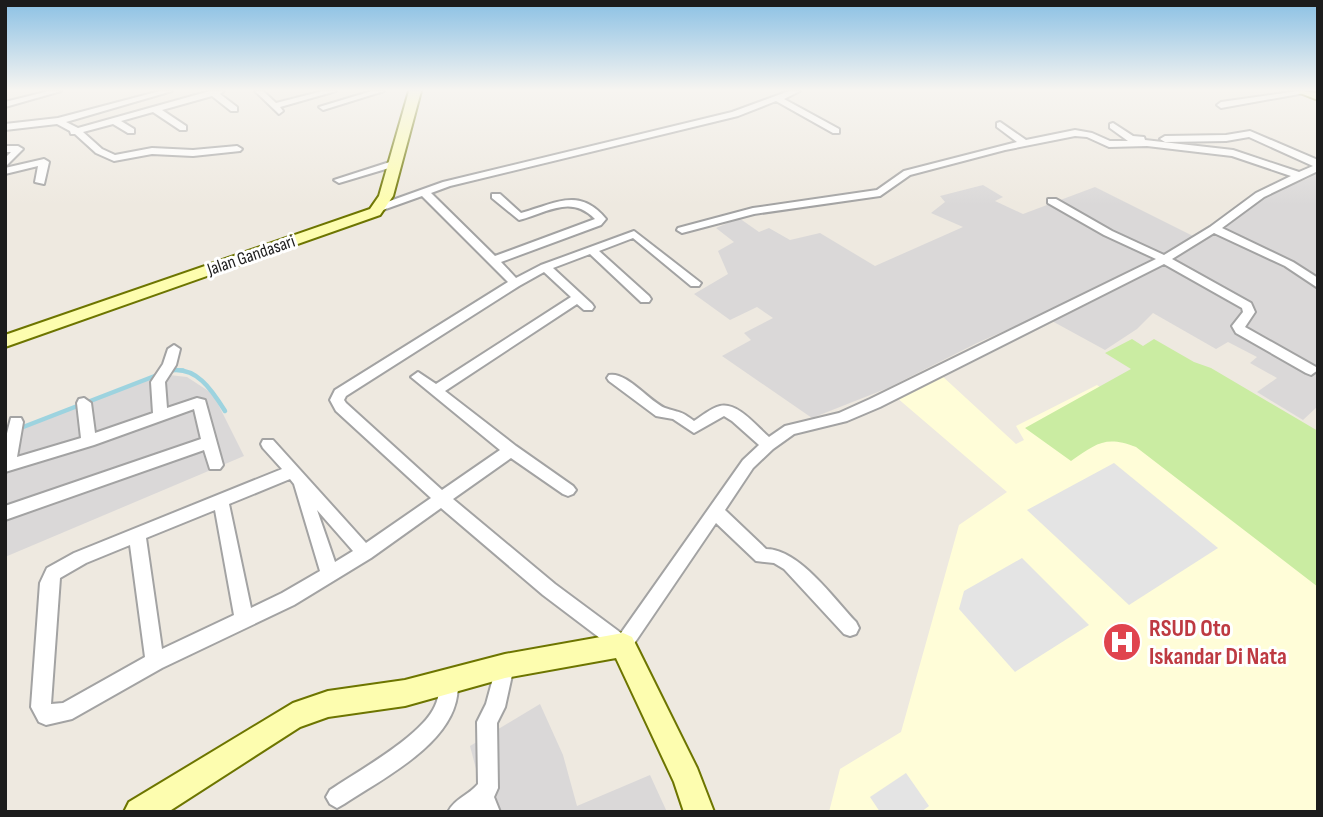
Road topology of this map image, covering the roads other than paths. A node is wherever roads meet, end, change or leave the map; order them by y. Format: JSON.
{"nodes":[{"id":1,"x":84,"y":129,"type":"edge"},
{"id":2,"x":128,"y":129,"type":"edge"},
{"id":3,"x":405,"y":129,"type":"edge"},
{"id":4,"x":675,"y":129,"type":"edge"},
{"id":5,"x":833,"y":129,"type":"edge"},
{"id":6,"x":1006,"y":129,"type":"edge"},
{"id":7,"x":1117,"y":129,"type":"edge"},
{"id":8,"x":1134,"y":129,"type":"edge"},
{"id":9,"x":131,"y":131,"type":"dead end"},
{"id":10,"x":836,"y":131,"type":"dead end"},
{"id":11,"x":74,"y":132,"type":"joint"},
{"id":12,"x":1148,"y":139,"type":"junction"},
{"id":13,"x":1023,"y":142,"type":"junction"},
{"id":14,"x":237,"y":149,"type":"dead end"},
{"id":15,"x":8,"y":156,"type":"edge"},
{"id":16,"x":396,"y":163,"type":"junction"},
{"id":17,"x":1318,"y":165,"type":"edge"},
{"id":18,"x":26,"y":167,"type":"junction"},
{"id":19,"x":43,"y":168,"type":"junction"},
{"id":20,"x":5,"y":171,"type":"edge"},
{"id":21,"x":5,"y":176,"type":"edge"},
{"id":22,"x":1300,"y":176,"type":"junction"},
{"id":23,"x":339,"y":180,"type":"dead end"},
{"id":24,"x":40,"y":182,"type":"dead end"},
{"id":25,"x":424,"y":192,"type":"junction"},
{"id":26,"x":496,"y":196,"type":"dead end"},
{"id":27,"x":1052,"y":201,"type":"dead end"},
{"id":28,"x":380,"y":208,"type":"junction"},
{"id":29,"x":1214,"y":229,"type":"junction"},
{"id":30,"x":682,"y":230,"type":"dead end"},
{"id":31,"x":591,"y":249,"type":"junction"},
{"id":32,"x":1164,"y":259,"type":"junction"},
{"id":33,"x":493,"y":261,"type":"junction"},
{"id":34,"x":545,"y":267,"type":"junction"},
{"id":35,"x":515,"y":283,"type":"junction"},
{"id":36,"x":695,"y":283,"type":"dead end"},
{"id":37,"x":1318,"y":284,"type":"edge"},
{"id":38,"x":645,"y":299,"type":"dead end"},
{"id":39,"x":5,"y":341,"type":"edge"},
{"id":40,"x":174,"y":349,"type":"dead end"},
{"id":41,"x":1311,"y":370,"type":"dead end"},
{"id":42,"x":418,"y":377,"type":"dead end"},
{"id":43,"x":614,"y":378,"type":"dead end"},
{"id":44,"x":435,"y":391,"type":"junction"},
{"id":45,"x":84,"y":403,"type":"dead end"},
{"id":46,"x":160,"y":416,"type":"junction"},
{"id":47,"x":15,"y":428,"type":"dead end"},
{"id":48,"x":89,"y":441,"type":"junction"},
{"id":49,"x":209,"y":442,"type":"junction"},
{"id":50,"x":268,"y":444,"type":"dead end"},
{"id":51,"x":768,"y":444,"type":"junction"},
{"id":52,"x":511,"y":450,"type":"junction"},
{"id":53,"x":215,"y":465,"type":"dead end"},
{"id":54,"x":7,"y":466,"type":"edge"},
{"id":55,"x":295,"y":476,"type":"junction"},
{"id":56,"x":568,"y":490,"type":"dead end"},
{"id":57,"x":220,"y":500,"type":"junction"},
{"id":58,"x":442,"y":500,"type":"junction"},
{"id":59,"x":716,"y":512,"type":"junction"},
{"id":60,"x":5,"y":513,"type":"edge"},
{"id":61,"x":137,"y":535,"type":"junction"},
{"id":62,"x":365,"y":553,"type":"junction"},
{"id":63,"x":330,"y":574,"type":"junction"},
{"id":64,"x":244,"y":619,"type":"junction"},
{"id":65,"x":850,"y":628,"type":"dead end"},
{"id":66,"x":623,"y":645,"type":"junction"},
{"id":67,"x":155,"y":662,"type":"junction"},
{"id":68,"x":505,"y":666,"type":"junction"},
{"id":69,"x":450,"y":681,"type":"junction"},
{"id":70,"x":337,"y":797,"type":"dead end"},
{"id":71,"x":486,"y":803,"type":"edge"},
{"id":72,"x":139,"y":812,"type":"edge"},
{"id":73,"x":459,"y":812,"type":"edge"},
{"id":74,"x":699,"y":812,"type":"edge"}],
"edges":[{"from":1,"to":11,"type":"street"},
{"from":2,"to":9,"type":"street"},
{"from":3,"to":16,"type":"street"},
{"from":4,"to":25,"type":"street"},
{"from":5,"to":10,"type":"street"},
{"from":6,"to":13,"type":"street"},
{"from":7,"to":12,"type":"street"},
{"from":8,"to":12,"type":"street"},
{"from":11,"to":14,"type":"street"},
{"from":12,"to":17,"type":"street"},
{"from":13,"to":22,"type":"street"},
{"from":13,"to":30,"type":"street"},
{"from":15,"to":18,"type":"street"},
{"from":16,"to":23,"type":"street"},
{"from":16,"to":28,"type":"street"},
{"from":17,"to":22,"type":"street"},
{"from":18,"to":19,"type":"street"},
{"from":18,"to":20,"type":"street"},
{"from":19,"to":21,"type":"street"},
{"from":19,"to":24,"type":"street"},
{"from":22,"to":29,"type":"street"},
{"from":25,"to":28,"type":"street"},
{"from":25,"to":33,"type":"street"},
{"from":26,"to":33,"type":"street"},
{"from":27,"to":32,"type":"street"},
{"from":28,"to":39,"type":"street","name":"Jalan Gandasari"},
{"from":29,"to":32,"type":"street"},
{"from":29,"to":37,"type":"street"},
{"from":31,"to":34,"type":"street"},
{"from":31,"to":36,"type":"street"},
{"from":31,"to":38,"type":"street"},
{"from":32,"to":41,"type":"street"},
{"from":32,"to":51,"type":"street"},
{"from":33,"to":35,"type":"street"},
{"from":34,"to":35,"type":"street"},
{"from":34,"to":44,"type":"street"},
{"from":35,"to":58,"type":"street"},
{"from":40,"to":46,"type":"street"},
{"from":42,"to":44,"type":"street"},
{"from":43,"to":51,"type":"street"},
{"from":44,"to":52,"type":"street"},
{"from":45,"to":48,"type":"street"},
{"from":46,"to":48,"type":"street"},
{"from":46,"to":49,"type":"street"},
{"from":47,"to":54,"type":"street"},
{"from":48,"to":54,"type":"street"},
{"from":49,"to":53,"type":"street"},
{"from":49,"to":60,"type":"street"},
{"from":50,"to":55,"type":"street"},
{"from":51,"to":59,"type":"street"},
{"from":52,"to":56,"type":"street"},
{"from":52,"to":58,"type":"street"},
{"from":55,"to":57,"type":"street"},
{"from":55,"to":62,"type":"street"},
{"from":55,"to":63,"type":"street"},
{"from":57,"to":61,"type":"street"},
{"from":57,"to":64,"type":"street"},
{"from":58,"to":62,"type":"street"},
{"from":58,"to":66,"type":"street"},
{"from":59,"to":65,"type":"street"},
{"from":59,"to":66,"type":"street"},
{"from":61,"to":67,"type":"street"},
{"from":61,"to":67,"type":"street"},
{"from":62,"to":63,"type":"street"},
{"from":63,"to":64,"type":"street"},
{"from":64,"to":67,"type":"street"},
{"from":66,"to":68,"type":"street"},
{"from":66,"to":74,"type":"street"},
{"from":68,"to":69,"type":"street"},
{"from":68,"to":71,"type":"street"},
{"from":69,"to":70,"type":"street"},
{"from":69,"to":72,"type":"street"},
{"from":71,"to":73,"type":"street"}]}
